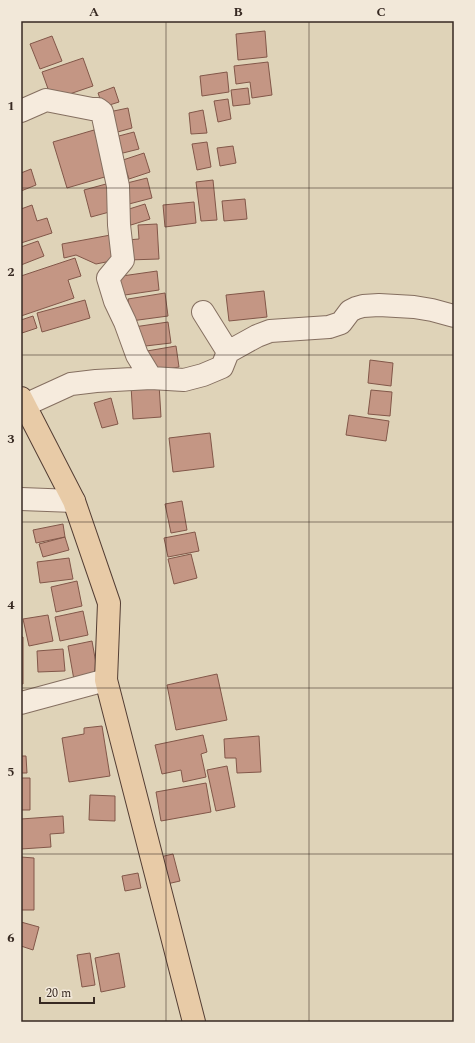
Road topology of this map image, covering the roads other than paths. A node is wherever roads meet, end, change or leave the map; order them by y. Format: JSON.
{"nodes":[{"id":1,"x":21,"y":111,"type":"edge"},
{"id":2,"x":203,"y":312,"type":"dead end"},
{"id":3,"x":454,"y":316,"type":"edge"},
{"id":4,"x":228,"y":352,"type":"junction"},
{"id":5,"x":151,"y":378,"type":"junction"},
{"id":6,"x":23,"y":401,"type":"edge"},
{"id":7,"x":21,"y":499,"type":"edge"},
{"id":8,"x":74,"y":501,"type":"junction"},
{"id":9,"x":106,"y":680,"type":"junction"},
{"id":10,"x":21,"y":703,"type":"edge"},
{"id":11,"x":194,"y":1022,"type":"edge"}],
"edges":[{"from":1,"to":5,"type":"street"},
{"from":2,"to":4,"type":"street"},
{"from":3,"to":4,"type":"street"},
{"from":4,"to":5,"type":"street"},
{"from":5,"to":6,"type":"street"},
{"from":6,"to":8,"type":"main road"},
{"from":7,"to":8,"type":"street"},
{"from":8,"to":9,"type":"main road"},
{"from":9,"to":10,"type":"street"},
{"from":9,"to":11,"type":"main road"}]}
